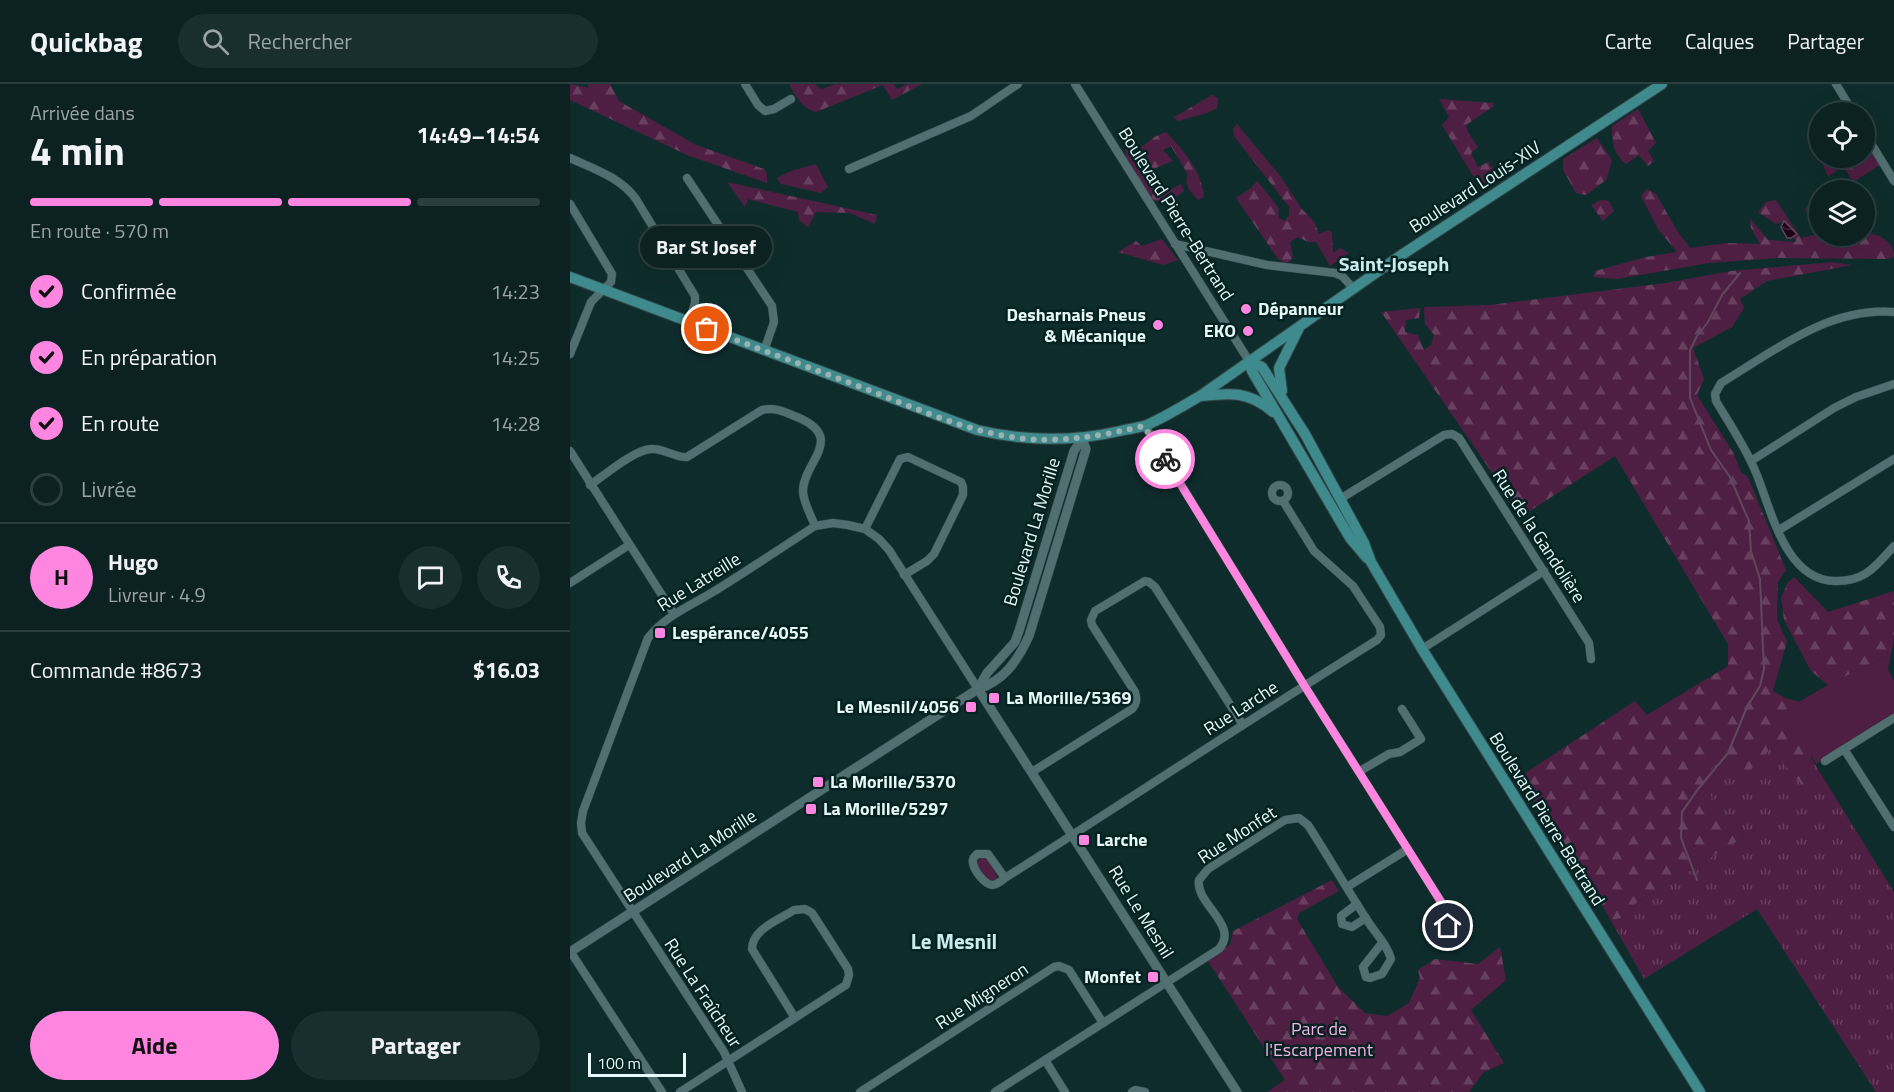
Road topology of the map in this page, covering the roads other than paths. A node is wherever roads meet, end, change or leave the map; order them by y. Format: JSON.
{"nodes":[{"id":1,"x":745,"y":84,"type":"edge"},
{"id":2,"x":1018,"y":84,"type":"edge"},
{"id":3,"x":1075,"y":84,"type":"edge"},
{"id":4,"x":1662,"y":84,"type":"edge"},
{"id":5,"x":1836,"y":84,"type":"edge"},
{"id":6,"x":791,"y":99,"type":"dead end"},
{"id":7,"x":1847,"y":102,"type":"edge"},
{"id":8,"x":1875,"y":150,"type":"edge"},
{"id":9,"x":570,"y":158,"type":"edge"},
{"id":10,"x":849,"y":169,"type":"dead end"},
{"id":11,"x":687,"y":178,"type":"dead end"},
{"id":12,"x":1894,"y":181,"type":"edge"},
{"id":13,"x":570,"y":204,"type":"edge"},
{"id":14,"x":1175,"y":244,"type":"junction"},
{"id":15,"x":570,"y":277,"type":"edge"},
{"id":16,"x":1353,"y":288,"type":"junction"},
{"id":17,"x":603,"y":290,"type":"junction"},
{"id":18,"x":1894,"y":312,"type":"edge"},
{"id":19,"x":689,"y":322,"type":"junction"},
{"id":20,"x":1301,"y":324,"type":"junction"},
{"id":21,"x":764,"y":351,"type":"junction"},
{"id":22,"x":570,"y":354,"type":"edge"},
{"id":23,"x":1249,"y":361,"type":"junction"},
{"id":24,"x":1894,"y":384,"type":"edge"},
{"id":25,"x":1200,"y":396,"type":"junction"},
{"id":26,"x":1287,"y":406,"type":"junction"},
{"id":27,"x":1280,"y":418,"type":"junction"},
{"id":28,"x":1144,"y":426,"type":"junction"},
{"id":29,"x":1082,"y":439,"type":"junction"},
{"id":30,"x":570,"y":451,"type":"edge"},
{"id":31,"x":1894,"y":459,"type":"edge"},
{"id":32,"x":1751,"y":460,"type":"junction"},
{"id":33,"x":590,"y":485,"type":"junction"},
{"id":34,"x":1340,"y":499,"type":"junction"},
{"id":35,"x":1283,"y":501,"type":"dead end"},
{"id":36,"x":815,"y":526,"type":"junction"},
{"id":37,"x":865,"y":529,"type":"junction"},
{"id":38,"x":1779,"y":530,"type":"junction"},
{"id":39,"x":629,"y":545,"type":"junction"},
{"id":40,"x":1894,"y":546,"type":"edge"},
{"id":41,"x":1371,"y":562,"type":"junction"},
{"id":42,"x":1544,"y":571,"type":"junction"},
{"id":43,"x":904,"y":575,"type":"junction"},
{"id":44,"x":570,"y":584,"type":"edge"},
{"id":45,"x":674,"y":614,"type":"junction"},
{"id":46,"x":1422,"y":649,"type":"junction"},
{"id":47,"x":1591,"y":659,"type":"dead end"},
{"id":48,"x":1304,"y":685,"type":"junction"},
{"id":49,"x":978,"y":689,"type":"junction"},
{"id":50,"x":1402,"y":709,"type":"dead end"},
{"id":51,"x":1894,"y":718,"type":"edge"},
{"id":52,"x":1243,"y":725,"type":"junction"},
{"id":53,"x":1844,"y":749,"type":"junction"},
{"id":54,"x":1825,"y":760,"type":"dead end"},
{"id":55,"x":1360,"y":771,"type":"junction"},
{"id":56,"x":1032,"y":772,"type":"junction"},
{"id":57,"x":1894,"y":826,"type":"edge"},
{"id":58,"x":1072,"y":835,"type":"junction"},
{"id":59,"x":1408,"y":849,"type":"junction"},
{"id":60,"x":1005,"y":878,"type":"junction"},
{"id":61,"x":1347,"y":887,"type":"junction"},
{"id":62,"x":1357,"y":904,"type":"junction"},
{"id":63,"x":634,"y":912,"type":"junction"},
{"id":64,"x":1450,"y":916,"type":"dead end"},
{"id":65,"x":1366,"y":918,"type":"junction"},
{"id":66,"x":1382,"y":943,"type":"junction"},
{"id":67,"x":570,"y":952,"type":"edge"},
{"id":68,"x":1166,"y":982,"type":"junction"},
{"id":69,"x":795,"y":1018,"type":"junction"},
{"id":70,"x":1103,"y":1023,"type":"junction"},
{"id":71,"x":1045,"y":1060,"type":"junction"},
{"id":72,"x":729,"y":1061,"type":"junction"},
{"id":73,"x":662,"y":1092,"type":"edge"},
{"id":74,"x":680,"y":1092,"type":"edge"},
{"id":75,"x":742,"y":1092,"type":"edge"},
{"id":76,"x":860,"y":1092,"type":"edge"},
{"id":77,"x":995,"y":1092,"type":"edge"},
{"id":78,"x":1065,"y":1092,"type":"edge"},
{"id":79,"x":1132,"y":1092,"type":"edge"},
{"id":80,"x":1145,"y":1092,"type":"edge"},
{"id":81,"x":1237,"y":1092,"type":"edge"},
{"id":82,"x":1700,"y":1092,"type":"edge"}],
"edges":[{"from":1,"to":6,"type":"street"},
{"from":2,"to":10,"type":"street"},
{"from":3,"to":14,"type":"street","name":"Boulevard Pierre-Bertrand"},
{"from":4,"to":16,"type":"main road","name":"Boulevard Louis-XIV"},
{"from":5,"to":7,"type":"street"},
{"from":8,"to":12,"type":"street"},
{"from":9,"to":19,"type":"street"},
{"from":11,"to":21,"type":"street"},
{"from":13,"to":17,"type":"street"},
{"from":14,"to":16,"type":"street"},
{"from":14,"to":23,"type":"street","name":"Boulevard Pierre-Bertrand"},
{"from":15,"to":17,"type":"main road","name":"Boulevard Louis-XIV"},
{"from":16,"to":20,"type":"main road","name":"Boulevard Louis-XIV"},
{"from":17,"to":19,"type":"main road","name":"Boulevard Louis-XIV"},
{"from":17,"to":22,"type":"street"},
{"from":18,"to":32,"type":"street"},
{"from":19,"to":21,"type":"main road","name":"Boulevard Louis-XIV"},
{"from":20,"to":23,"type":"main road","name":"Boulevard Louis-XIV"},
{"from":20,"to":26,"type":"main road"},
{"from":21,"to":29,"type":"main road","name":"Boulevard Louis-XIV"},
{"from":23,"to":25,"type":"main road","name":"Boulevard Louis-XIV"},
{"from":23,"to":26,"type":"main road","name":"Boulevard Pierre-Bertrand"},
{"from":23,"to":27,"type":"main road","name":"Boulevard Pierre-Bertrand"},
{"from":24,"to":32,"type":"street"},
{"from":25,"to":27,"type":"main road"},
{"from":25,"to":28,"type":"main road","name":"Boulevard Louis-XIV"},
{"from":26,"to":34,"type":"main road","name":"Boulevard Pierre-Bertrand"},
{"from":27,"to":41,"type":"main road","name":"Boulevard Pierre-Bertrand"},
{"from":28,"to":29,"type":"main road","name":"Boulevard Louis-XIV"},
{"from":28,"to":48,"type":"street"},
{"from":29,"to":49,"type":"street","name":"Boulevard La Morille"},
{"from":30,"to":33,"type":"street"},
{"from":31,"to":38,"type":"street"},
{"from":32,"to":38,"type":"street"},
{"from":33,"to":36,"type":"street"},
{"from":33,"to":39,"type":"street"},
{"from":34,"to":41,"type":"main road","name":"Boulevard Pierre-Bertrand"},
{"from":34,"to":42,"type":"street","name":"Rue de la Gandolière"},
{"from":35,"to":48,"type":"street","name":"Rue Larche"},
{"from":36,"to":37,"type":"street","name":"Rue Latreille"},
{"from":36,"to":45,"type":"street","name":"Rue Latreille"},
{"from":37,"to":43,"type":"street"},
{"from":37,"to":43,"type":"street"},
{"from":38,"to":40,"type":"street"},
{"from":39,"to":44,"type":"street"},
{"from":39,"to":45,"type":"street"},
{"from":41,"to":46,"type":"main road","name":"Boulevard Pierre-Bertrand"},
{"from":42,"to":46,"type":"street"},
{"from":42,"to":47,"type":"street","name":"Rue de la Gandolière"},
{"from":43,"to":49,"type":"street"},
{"from":45,"to":63,"type":"street","name":"Rue Latreille"},
{"from":46,"to":82,"type":"main road","name":"Boulevard Pierre-Bertrand"},
{"from":48,"to":52,"type":"street","name":"Rue Larche"},
{"from":48,"to":55,"type":"street"},
{"from":49,"to":56,"type":"street","name":"Rue Le Mesnil"},
{"from":49,"to":63,"type":"street","name":"Boulevard La Morille"},
{"from":50,"to":55,"type":"street"},
{"from":51,"to":53,"type":"street"},
{"from":52,"to":56,"type":"street"},
{"from":52,"to":58,"type":"street","name":"Rue Larche"},
{"from":53,"to":54,"type":"street"},
{"from":53,"to":57,"type":"street"},
{"from":55,"to":59,"type":"street"},
{"from":56,"to":58,"type":"street","name":"Rue Le Mesnil"},
{"from":58,"to":60,"type":"street","name":"Rue Larche"},
{"from":58,"to":68,"type":"street","name":"Rue Le Mesnil"},
{"from":59,"to":61,"type":"street"},
{"from":59,"to":64,"type":"street"},
{"from":60,"to":60,"type":"street"},
{"from":61,"to":62,"type":"street"},
{"from":61,"to":68,"type":"street","name":"Rue Monfet"},
{"from":62,"to":65,"type":"street"},
{"from":62,"to":65,"type":"street"},
{"from":63,"to":67,"type":"street","name":"Boulevard La Morille"},
{"from":63,"to":72,"type":"street","name":"Rue La Fraîcheur"},
{"from":65,"to":66,"type":"street"},
{"from":66,"to":66,"type":"street"},
{"from":67,"to":73,"type":"street"},
{"from":68,"to":70,"type":"street","name":"Rue Monfet"},
{"from":68,"to":81,"type":"street","name":"Rue Le Mesnil"},
{"from":69,"to":69,"type":"street"},
{"from":69,"to":72,"type":"street"},
{"from":70,"to":71,"type":"street","name":"Rue Monfet"},
{"from":70,"to":76,"type":"street","name":"Rue Migneron"},
{"from":71,"to":77,"type":"street","name":"Rue Monfet"},
{"from":71,"to":78,"type":"street"},
{"from":72,"to":74,"type":"street"},
{"from":72,"to":75,"type":"street","name":"Rue La Fraîcheur"},
{"from":79,"to":80,"type":"street"}]}
